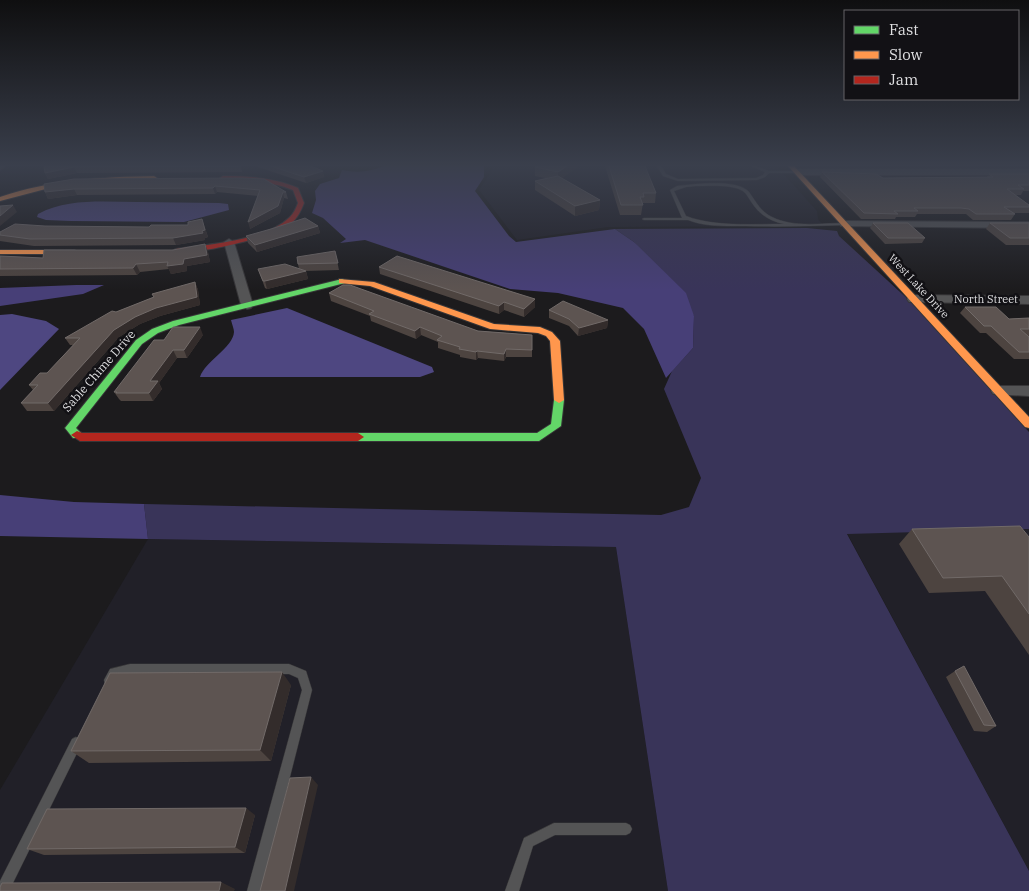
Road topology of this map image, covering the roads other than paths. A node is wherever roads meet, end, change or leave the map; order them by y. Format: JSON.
{"nodes":[{"id":1,"x":299,"y":208,"type":"edge"},
{"id":2,"x":680,"y":208,"type":"edge"},
{"id":3,"x":757,"y":208,"type":"edge"},
{"id":4,"x":830,"y":208,"type":"edge"},
{"id":5,"x":761,"y":214,"type":"junction"},
{"id":6,"x":644,"y":219,"type":"dead end"},
{"id":7,"x":686,"y":219,"type":"junction"},
{"id":8,"x":744,"y":224,"type":"junction"},
{"id":9,"x":792,"y":224,"type":"junction"},
{"id":10,"x":845,"y":224,"type":"junction"},
{"id":11,"x":1029,"y":225,"type":"edge"},
{"id":12,"x":229,"y":242,"type":"junction"},
{"id":13,"x":0,"y":252,"type":"edge"},
{"id":14,"x":88,"y":252,"type":"edge"},
{"id":15,"x":166,"y":252,"type":"edge"},
{"id":16,"x":914,"y":299,"type":"junction"},
{"id":17,"x":1029,"y":300,"type":"edge"},
{"id":18,"x":247,"y":305,"type":"junction"},
{"id":19,"x":998,"y":391,"type":"junction"},
{"id":20,"x":1029,"y":391,"type":"edge"},
{"id":21,"x":1029,"y":424,"type":"edge"},
{"id":22,"x":102,"y":691,"type":"edge"},
{"id":23,"x":80,"y":735,"type":"edge"},
{"id":24,"x":626,"y":829,"type":"dead end"},
{"id":25,"x":2,"y":891,"type":"edge"},
{"id":26,"x":254,"y":891,"type":"edge"},
{"id":27,"x":512,"y":891,"type":"edge"}],
"edges":[{"from":1,"to":12,"type":"street"},
{"from":2,"to":7,"type":"lane"},
{"from":3,"to":5,"type":"lane"},
{"from":4,"to":10,"type":"street","name":"West Lake Drive"},
{"from":5,"to":8,"type":"lane"},
{"from":5,"to":9,"type":"lane"},
{"from":6,"to":7,"type":"lane"},
{"from":7,"to":8,"type":"lane"},
{"from":8,"to":9,"type":"lane"},
{"from":9,"to":10,"type":"lane"},
{"from":10,"to":11,"type":"street"},
{"from":10,"to":16,"type":"street","name":"West Lake Drive"},
{"from":12,"to":15,"type":"street"},
{"from":12,"to":18,"type":"street"},
{"from":13,"to":14,"type":"street"},
{"from":16,"to":17,"type":"street","name":"North Street"},
{"from":16,"to":19,"type":"street","name":"West Lake Drive"},
{"from":18,"to":18,"type":"street","name":"Sable Chime Drive"},
{"from":19,"to":20,"type":"street"},
{"from":19,"to":21,"type":"street","name":"West Lake Drive"},
{"from":22,"to":26,"type":"lane"},
{"from":23,"to":25,"type":"lane"},
{"from":24,"to":27,"type":"lane"}]}
